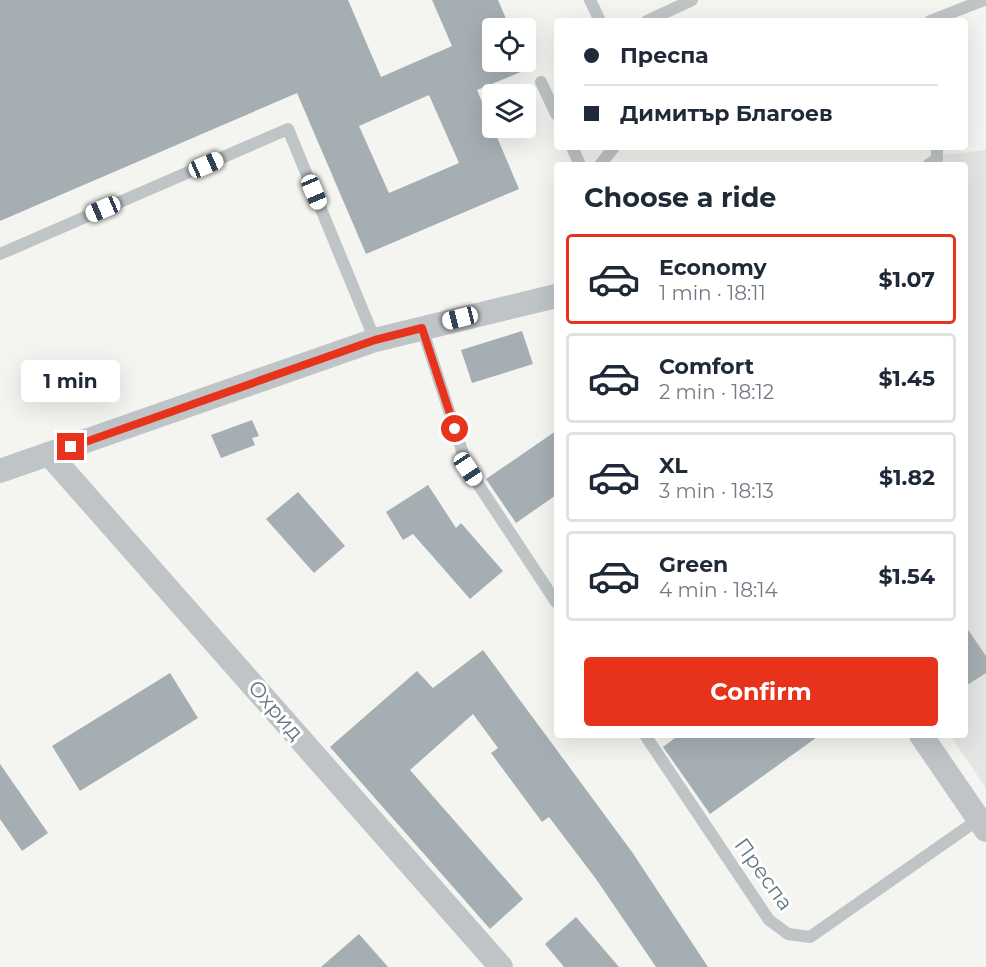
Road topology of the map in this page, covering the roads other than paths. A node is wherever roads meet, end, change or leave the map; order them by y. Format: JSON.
{"nodes":[{"id":1,"x":590,"y":0,"type":"edge"},
{"id":2,"x":692,"y":0,"type":"edge"},
{"id":3,"x":984,"y":0,"type":"edge"},
{"id":4,"x":599,"y":18,"type":"edge"},
{"id":5,"x":653,"y":18,"type":"edge"},
{"id":6,"x":938,"y":18,"type":"edge"},
{"id":7,"x":542,"y":82,"type":"dead end"},
{"id":8,"x":554,"y":109,"type":"edge"},
{"id":9,"x":612,"y":150,"type":"edge"},
{"id":10,"x":602,"y":162,"type":"edge"},
{"id":11,"x":0,"y":254,"type":"edge"},
{"id":12,"x":554,"y":296,"type":"edge"},
{"id":13,"x":422,"y":328,"type":"junction"},
{"id":14,"x":375,"y":340,"type":"junction"},
{"id":15,"x":49,"y":454,"type":"junction"},
{"id":16,"x":0,"y":471,"type":"edge"},
{"id":17,"x":554,"y":599,"type":"edge"},
{"id":18,"x":647,"y":738,"type":"edge"},
{"id":19,"x":923,"y":738,"type":"edge"},
{"id":20,"x":982,"y":825,"type":"edge"},
{"id":21,"x":501,"y":967,"type":"edge"}],
"edges":[{"from":1,"to":4,"type":"lane"},
{"from":2,"to":5,"type":"lane"},
{"from":3,"to":6,"type":"lane"},
{"from":7,"to":8,"type":"lane"},
{"from":9,"to":10,"type":"lane"},
{"from":11,"to":14,"type":"lane"},
{"from":12,"to":13,"type":"street"},
{"from":13,"to":14,"type":"street"},
{"from":13,"to":17,"type":"lane"},
{"from":14,"to":15,"type":"street"},
{"from":15,"to":16,"type":"street"},
{"from":15,"to":21,"type":"street","name":"Охрид"},
{"from":18,"to":20,"type":"lane","name":"Преспа"},
{"from":19,"to":20,"type":"street"}]}
